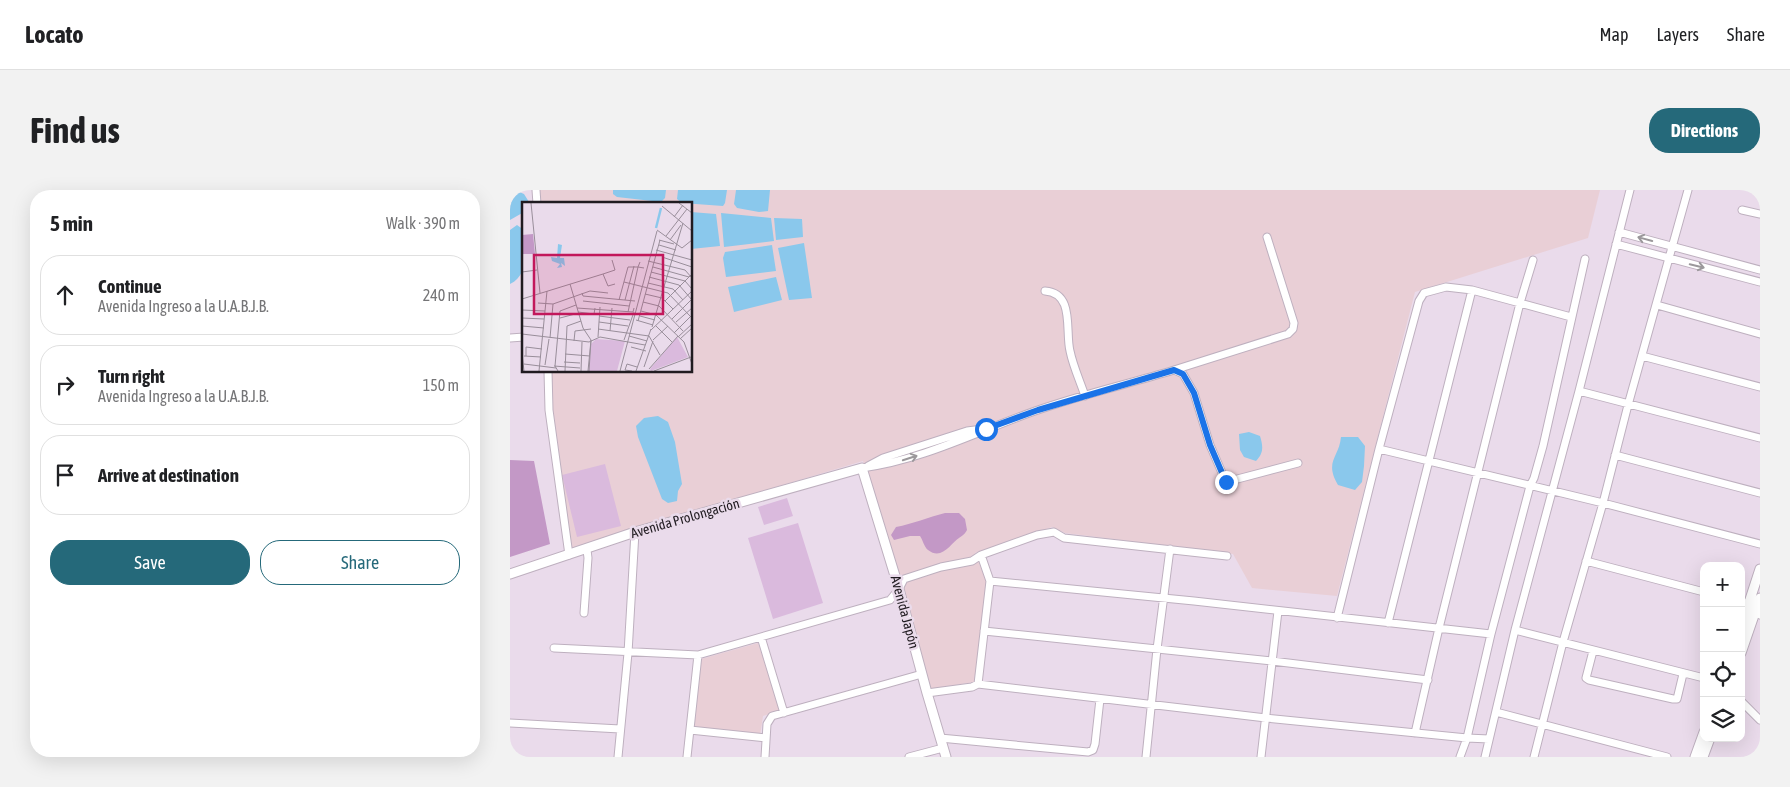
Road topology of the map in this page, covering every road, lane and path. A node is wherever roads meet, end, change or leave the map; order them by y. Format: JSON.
{"nodes":[{"id":1,"x":1630,"y":190,"type":"edge"},
{"id":2,"x":1688,"y":190,"type":"edge"},
{"id":3,"x":1742,"y":210,"type":"dead end"},
{"id":4,"x":1760,"y":214,"type":"edge"},
{"id":5,"x":1619,"y":232,"type":"junction"},
{"id":6,"x":1267,"y":237,"type":"dead end"},
{"id":7,"x":1616,"y":244,"type":"junction"},
{"id":8,"x":1673,"y":246,"type":"junction"},
{"id":9,"x":1585,"y":259,"type":"dead end"},
{"id":10,"x":1669,"y":259,"type":"junction"},
{"id":11,"x":1533,"y":260,"type":"dead end"},
{"id":12,"x":1760,"y":270,"type":"edge"},
{"id":13,"x":1760,"y":282,"type":"edge"},
{"id":14,"x":1472,"y":290,"type":"junction"},
{"id":15,"x":1045,"y":292,"type":"dead end"},
{"id":16,"x":1520,"y":303,"type":"junction"},
{"id":17,"x":1657,"y":305,"type":"junction"},
{"id":18,"x":1571,"y":317,"type":"junction"},
{"id":19,"x":1760,"y":334,"type":"edge"},
{"id":20,"x":1642,"y":356,"type":"junction"},
{"id":21,"x":1174,"y":370,"type":"junction"},
{"id":22,"x":548,"y":372,"type":"edge"},
{"id":23,"x":1760,"y":387,"type":"edge"},
{"id":24,"x":1579,"y":391,"type":"junction"},
{"id":25,"x":1085,"y":396,"type":"junction"},
{"id":26,"x":1628,"y":405,"type":"junction"},
{"id":27,"x":1760,"y":438,"type":"edge"},
{"id":28,"x":1379,"y":448,"type":"junction"},
{"id":29,"x":1615,"y":455,"type":"junction"},
{"id":30,"x":1428,"y":460,"type":"junction"},
{"id":31,"x":1298,"y":463,"type":"dead end"},
{"id":32,"x":862,"y":468,"type":"junction"},
{"id":33,"x":1477,"y":473,"type":"junction"},
{"id":34,"x":1530,"y":486,"type":"junction"},
{"id":35,"x":1553,"y":491,"type":"junction"},
{"id":36,"x":1760,"y":493,"type":"edge"},
{"id":37,"x":1603,"y":503,"type":"junction"},
{"id":38,"x":636,"y":532,"type":"junction"},
{"id":39,"x":1760,"y":544,"type":"edge"},
{"id":40,"x":1170,"y":549,"type":"junction"},
{"id":41,"x":587,"y":550,"type":"junction"},
{"id":42,"x":981,"y":554,"type":"junction"},
{"id":43,"x":569,"y":555,"type":"junction"},
{"id":44,"x":1227,"y":556,"type":"dead end"},
{"id":45,"x":1586,"y":561,"type":"junction"},
{"id":46,"x":1760,"y":569,"type":"edge"},
{"id":47,"x":510,"y":574,"type":"edge"},
{"id":48,"x":990,"y":581,"type":"junction"},
{"id":49,"x":899,"y":589,"type":"junction"},
{"id":50,"x":1700,"y":591,"type":"edge"},
{"id":51,"x":1164,"y":598,"type":"junction"},
{"id":52,"x":1760,"y":598,"type":"edge"},
{"id":53,"x":1745,"y":603,"type":"edge"},
{"id":54,"x":1278,"y":611,"type":"junction"},
{"id":55,"x":584,"y":613,"type":"dead end"},
{"id":56,"x":1758,"y":613,"type":"edge"},
{"id":57,"x":1337,"y":618,"type":"junction"},
{"id":58,"x":1388,"y":623,"type":"junction"},
{"id":59,"x":1439,"y":628,"type":"junction"},
{"id":60,"x":1515,"y":630,"type":"junction"},
{"id":61,"x":984,"y":631,"type":"junction"},
{"id":62,"x":1491,"y":634,"type":"junction"},
{"id":63,"x":761,"y":637,"type":"junction"},
{"id":64,"x":1563,"y":642,"type":"junction"},
{"id":65,"x":554,"y":648,"type":"dead end"},
{"id":66,"x":1157,"y":649,"type":"junction"},
{"id":67,"x":1593,"y":651,"type":"junction"},
{"id":68,"x":628,"y":652,"type":"junction"},
{"id":69,"x":1741,"y":652,"type":"edge"},
{"id":70,"x":698,"y":655,"type":"junction"},
{"id":71,"x":1272,"y":661,"type":"junction"},
{"id":72,"x":922,"y":674,"type":"junction"},
{"id":73,"x":1683,"y":674,"type":"junction"},
{"id":74,"x":1700,"y":677,"type":"edge"},
{"id":75,"x":1428,"y":680,"type":"junction"},
{"id":76,"x":978,"y":684,"type":"junction"},
{"id":77,"x":927,"y":693,"type":"junction"},
{"id":78,"x":1100,"y":699,"type":"junction"},
{"id":79,"x":1151,"y":705,"type":"junction"},
{"id":80,"x":1745,"y":705,"type":"edge"},
{"id":81,"x":784,"y":712,"type":"junction"},
{"id":82,"x":1496,"y":712,"type":"junction"},
{"id":83,"x":1266,"y":718,"type":"junction"},
{"id":84,"x":1760,"y":720,"type":"edge"},
{"id":85,"x":510,"y":723,"type":"edge"},
{"id":86,"x":1543,"y":725,"type":"junction"},
{"id":87,"x":620,"y":729,"type":"junction"},
{"id":88,"x":690,"y":730,"type":"junction"},
{"id":89,"x":1415,"y":733,"type":"junction"},
{"id":90,"x":766,"y":738,"type":"junction"},
{"id":91,"x":940,"y":738,"type":"junction"},
{"id":92,"x":1467,"y":738,"type":"junction"},
{"id":93,"x":1489,"y":739,"type":"junction"},
{"id":94,"x":1700,"y":742,"type":"edge"},
{"id":95,"x":1708,"y":742,"type":"edge"},
{"id":96,"x":945,"y":752,"type":"edge"},
{"id":97,"x":618,"y":757,"type":"edge"},
{"id":98,"x":687,"y":757,"type":"edge"},
{"id":99,"x":764,"y":757,"type":"edge"},
{"id":100,"x":910,"y":757,"type":"edge"},
{"id":101,"x":1146,"y":757,"type":"edge"},
{"id":102,"x":1261,"y":757,"type":"edge"},
{"id":103,"x":1460,"y":757,"type":"edge"},
{"id":104,"x":1485,"y":757,"type":"edge"},
{"id":105,"x":1534,"y":757,"type":"edge"},
{"id":106,"x":1667,"y":757,"type":"edge"},
{"id":107,"x":1695,"y":757,"type":"edge"},
{"id":108,"x":1702,"y":757,"type":"edge"}],
"edges":[{"from":1,"to":5,"type":"street"},
{"from":2,"to":8,"type":"street"},
{"from":3,"to":4,"type":"street"},
{"from":5,"to":7,"type":"street"},
{"from":8,"to":5,"type":"street","one_way":true},
{"from":6,"to":21,"type":"street"},
{"from":7,"to":10,"type":"street"},
{"from":7,"to":24,"type":"street"},
{"from":8,"to":10,"type":"street"},
{"from":8,"to":12,"type":"street"},
{"from":9,"to":18,"type":"street"},
{"from":10,"to":13,"type":"street","one_way":true},
{"from":10,"to":17,"type":"street"},
{"from":11,"to":16,"type":"street"},
{"from":14,"to":16,"type":"street"},
{"from":14,"to":28,"type":"street"},
{"from":14,"to":30,"type":"street"},
{"from":15,"to":25,"type":"street"},
{"from":16,"to":18,"type":"street"},
{"from":16,"to":33,"type":"street"},
{"from":17,"to":19,"type":"street"},
{"from":17,"to":20,"type":"street"},
{"from":18,"to":34,"type":"street"},
{"from":20,"to":23,"type":"street"},
{"from":20,"to":26,"type":"street"},
{"from":21,"to":25,"type":"street"},
{"from":21,"to":31,"type":"street"},
{"from":22,"to":43,"type":"street"},
{"from":24,"to":26,"type":"street"},
{"from":24,"to":35,"type":"street"},
{"from":25,"to":32,"type":"street"},
{"from":26,"to":27,"type":"street"},
{"from":26,"to":29,"type":"street"},
{"from":28,"to":30,"type":"street"},
{"from":28,"to":57,"type":"street"},
{"from":29,"to":36,"type":"street"},
{"from":29,"to":37,"type":"street"},
{"from":30,"to":33,"type":"street"},
{"from":30,"to":58,"type":"street"},
{"from":32,"to":38,"type":"street","name":"Avenida Prolongación"},
{"from":32,"to":49,"type":"street","name":"Avenida Japón"},
{"from":33,"to":34,"type":"street"},
{"from":33,"to":59,"type":"street"},
{"from":34,"to":35,"type":"street"},
{"from":34,"to":62,"type":"street"},
{"from":35,"to":37,"type":"street"},
{"from":35,"to":60,"type":"street"},
{"from":37,"to":39,"type":"street"},
{"from":37,"to":45,"type":"street"},
{"from":38,"to":41,"type":"street","name":"Avenida Prolongación"},
{"from":38,"to":68,"type":"street"},
{"from":40,"to":42,"type":"street"},
{"from":40,"to":44,"type":"street"},
{"from":40,"to":51,"type":"street"},
{"from":41,"to":43,"type":"street","name":"Avenida Prolongación"},
{"from":41,"to":55,"type":"street"},
{"from":42,"to":48,"type":"street"},
{"from":42,"to":49,"type":"street"},
{"from":43,"to":47,"type":"street","name":"Avenida Prolongación"},
{"from":45,"to":50,"type":"street"},
{"from":45,"to":64,"type":"street"},
{"from":46,"to":53,"type":"street"},
{"from":48,"to":51,"type":"street"},
{"from":48,"to":61,"type":"street"},
{"from":49,"to":63,"type":"street"},
{"from":49,"to":72,"type":"street","name":"Avenida Japón"},
{"from":51,"to":54,"type":"street"},
{"from":51,"to":66,"type":"street"},
{"from":52,"to":56,"type":"street"},
{"from":53,"to":56,"type":"street"},
{"from":54,"to":57,"type":"street"},
{"from":54,"to":71,"type":"street"},
{"from":56,"to":69,"type":"street"},
{"from":57,"to":58,"type":"street"},
{"from":58,"to":59,"type":"street"},
{"from":59,"to":62,"type":"street"},
{"from":59,"to":75,"type":"street"},
{"from":60,"to":64,"type":"street"},
{"from":60,"to":82,"type":"street"},
{"from":61,"to":66,"type":"street"},
{"from":61,"to":76,"type":"street"},
{"from":62,"to":92,"type":"street"},
{"from":63,"to":70,"type":"street"},
{"from":63,"to":81,"type":"street"},
{"from":64,"to":67,"type":"street"},
{"from":64,"to":86,"type":"street"},
{"from":65,"to":68,"type":"street"},
{"from":66,"to":71,"type":"street"},
{"from":66,"to":79,"type":"street"},
{"from":67,"to":73,"type":"street"},
{"from":67,"to":73,"type":"street"},
{"from":68,"to":70,"type":"street"},
{"from":68,"to":87,"type":"street"},
{"from":70,"to":88,"type":"street"},
{"from":71,"to":75,"type":"street"},
{"from":71,"to":83,"type":"street"},
{"from":72,"to":77,"type":"street","name":"Avenida Japón"},
{"from":72,"to":81,"type":"street"},
{"from":73,"to":74,"type":"street"},
{"from":75,"to":89,"type":"street"},
{"from":76,"to":77,"type":"street"},
{"from":76,"to":78,"type":"street"},
{"from":77,"to":91,"type":"street","name":"Avenida Japón"},
{"from":78,"to":79,"type":"street"},
{"from":78,"to":91,"type":"street"},
{"from":79,"to":83,"type":"street"},
{"from":79,"to":101,"type":"street"},
{"from":80,"to":84,"type":"street"},
{"from":81,"to":90,"type":"street"},
{"from":82,"to":86,"type":"street"},
{"from":82,"to":93,"type":"street"},
{"from":83,"to":89,"type":"street"},
{"from":83,"to":102,"type":"street"},
{"from":85,"to":87,"type":"street"},
{"from":86,"to":105,"type":"street"},
{"from":86,"to":106,"type":"street"},
{"from":87,"to":97,"type":"street"},
{"from":88,"to":90,"type":"street"},
{"from":88,"to":98,"type":"street"},
{"from":89,"to":92,"type":"street"},
{"from":90,"to":99,"type":"street"},
{"from":91,"to":96,"type":"street","name":"Avenida Japón"},
{"from":92,"to":93,"type":"street"},
{"from":92,"to":103,"type":"street"},
{"from":93,"to":104,"type":"street"},
{"from":94,"to":107,"type":"street"},
{"from":95,"to":108,"type":"street"},
{"from":96,"to":100,"type":"street"}]}
